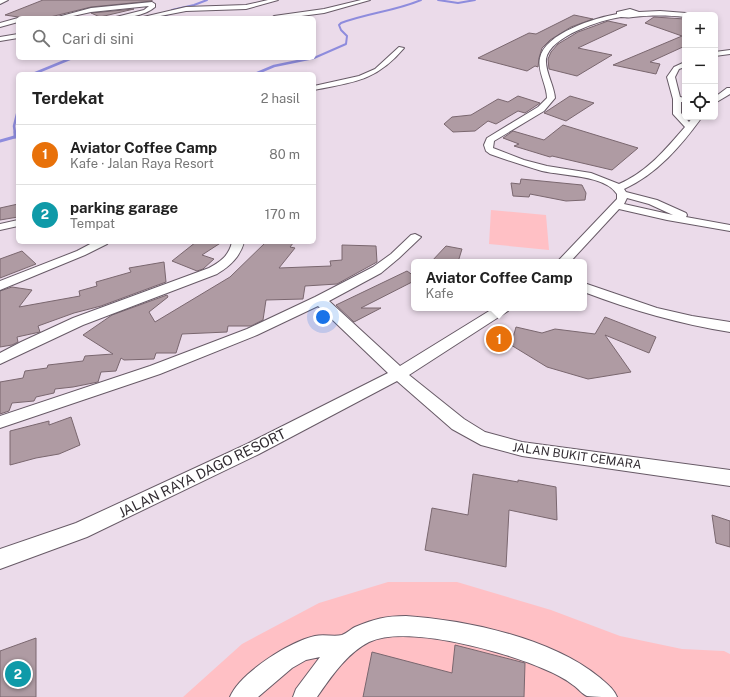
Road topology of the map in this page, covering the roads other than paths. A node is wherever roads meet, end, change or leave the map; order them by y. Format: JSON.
{"nodes":[{"id":1,"x":5,"y":0,"type":"edge"},
{"id":2,"x":275,"y":0,"type":"edge"},
{"id":3,"x":367,"y":0,"type":"edge"},
{"id":4,"x":0,"y":2,"type":"edge"},
{"id":5,"x":186,"y":9,"type":"junction"},
{"id":6,"x":219,"y":14,"type":"dead end"},
{"id":7,"x":682,"y":15,"type":"edge"},
{"id":8,"x":66,"y":16,"type":"edge"},
{"id":9,"x":124,"y":16,"type":"edge"},
{"id":10,"x":151,"y":16,"type":"edge"},
{"id":11,"x":288,"y":16,"type":"edge"},
{"id":12,"x":16,"y":20,"type":"edge"},
{"id":13,"x":0,"y":24,"type":"edge"},
{"id":14,"x":16,"y":36,"type":"edge"},
{"id":15,"x":0,"y":39,"type":"edge"},
{"id":16,"x":401,"y":48,"type":"dead end"},
{"id":17,"x":730,"y":52,"type":"edge"},
{"id":18,"x":718,"y":54,"type":"edge"},
{"id":19,"x":682,"y":65,"type":"edge"},
{"id":20,"x":316,"y":88,"type":"edge"},
{"id":21,"x":730,"y":90,"type":"edge"},
{"id":22,"x":718,"y":98,"type":"edge"},
{"id":23,"x":681,"y":99,"type":"edge"},
{"id":24,"x":695,"y":120,"type":"edge"},
{"id":25,"x":689,"y":126,"type":"junction"},
{"id":26,"x":620,"y":191,"type":"junction"},
{"id":27,"x":618,"y":206,"type":"junction"},
{"id":28,"x":696,"y":222,"type":"junction"},
{"id":29,"x":16,"y":223,"type":"edge"},
{"id":30,"x":0,"y":227,"type":"edge"},
{"id":31,"x":730,"y":228,"type":"edge"},
{"id":32,"x":414,"y":237,"type":"dead end"},
{"id":33,"x":99,"y":244,"type":"edge"},
{"id":34,"x":238,"y":244,"type":"edge"},
{"id":35,"x":566,"y":259,"type":"edge"},
{"id":36,"x":0,"y":286,"type":"edge"},
{"id":37,"x":587,"y":288,"type":"edge"},
{"id":38,"x":320,"y":300,"type":"junction"},
{"id":39,"x":499,"y":311,"type":"edge"},
{"id":40,"x":730,"y":327,"type":"edge"},
{"id":41,"x":0,"y":359,"type":"edge"},
{"id":42,"x":398,"y":374,"type":"junction"},
{"id":43,"x":0,"y":422,"type":"edge"},
{"id":44,"x":730,"y":478,"type":"edge"},
{"id":45,"x":0,"y":559,"type":"edge"},
{"id":46,"x":346,"y":645,"type":"junction"},
{"id":47,"x":241,"y":697,"type":"edge"},
{"id":48,"x":304,"y":697,"type":"edge"},
{"id":49,"x":606,"y":697,"type":"edge"}],
"edges":[{"from":1,"to":4,"type":"street"},
{"from":2,"to":5,"type":"street"},
{"from":3,"to":11,"type":"street"},
{"from":5,"to":6,"type":"street"},
{"from":5,"to":10,"type":"street"},
{"from":7,"to":26,"type":"street"},
{"from":8,"to":9,"type":"street"},
{"from":12,"to":13,"type":"street"},
{"from":14,"to":15,"type":"street"},
{"from":16,"to":20,"type":"street"},
{"from":17,"to":18,"type":"street"},
{"from":19,"to":23,"type":"street"},
{"from":21,"to":22,"type":"street"},
{"from":23,"to":25,"type":"street"},
{"from":24,"to":25,"type":"street"},
{"from":25,"to":26,"type":"street"},
{"from":26,"to":27,"type":"street"},
{"from":26,"to":28,"type":"street"},
{"from":27,"to":28,"type":"street"},
{"from":27,"to":35,"type":"street"},
{"from":28,"to":31,"type":"street"},
{"from":29,"to":30,"type":"street"},
{"from":32,"to":38,"type":"street"},
{"from":33,"to":36,"type":"street"},
{"from":34,"to":41,"type":"street"},
{"from":37,"to":40,"type":"street"},
{"from":38,"to":42,"type":"street","name":"JALAN BUKIT CEMARA"},
{"from":38,"to":43,"type":"street"},
{"from":39,"to":42,"type":"street","name":"JALAN RAYA DAGO RESORT"},
{"from":42,"to":44,"type":"street","name":"JALAN BUKIT CEMARA"},
{"from":42,"to":45,"type":"street","name":"JALAN RAYA DAGO RESORT"},
{"from":46,"to":47,"type":"street"},
{"from":46,"to":48,"type":"street"},
{"from":46,"to":49,"type":"street"}]}
